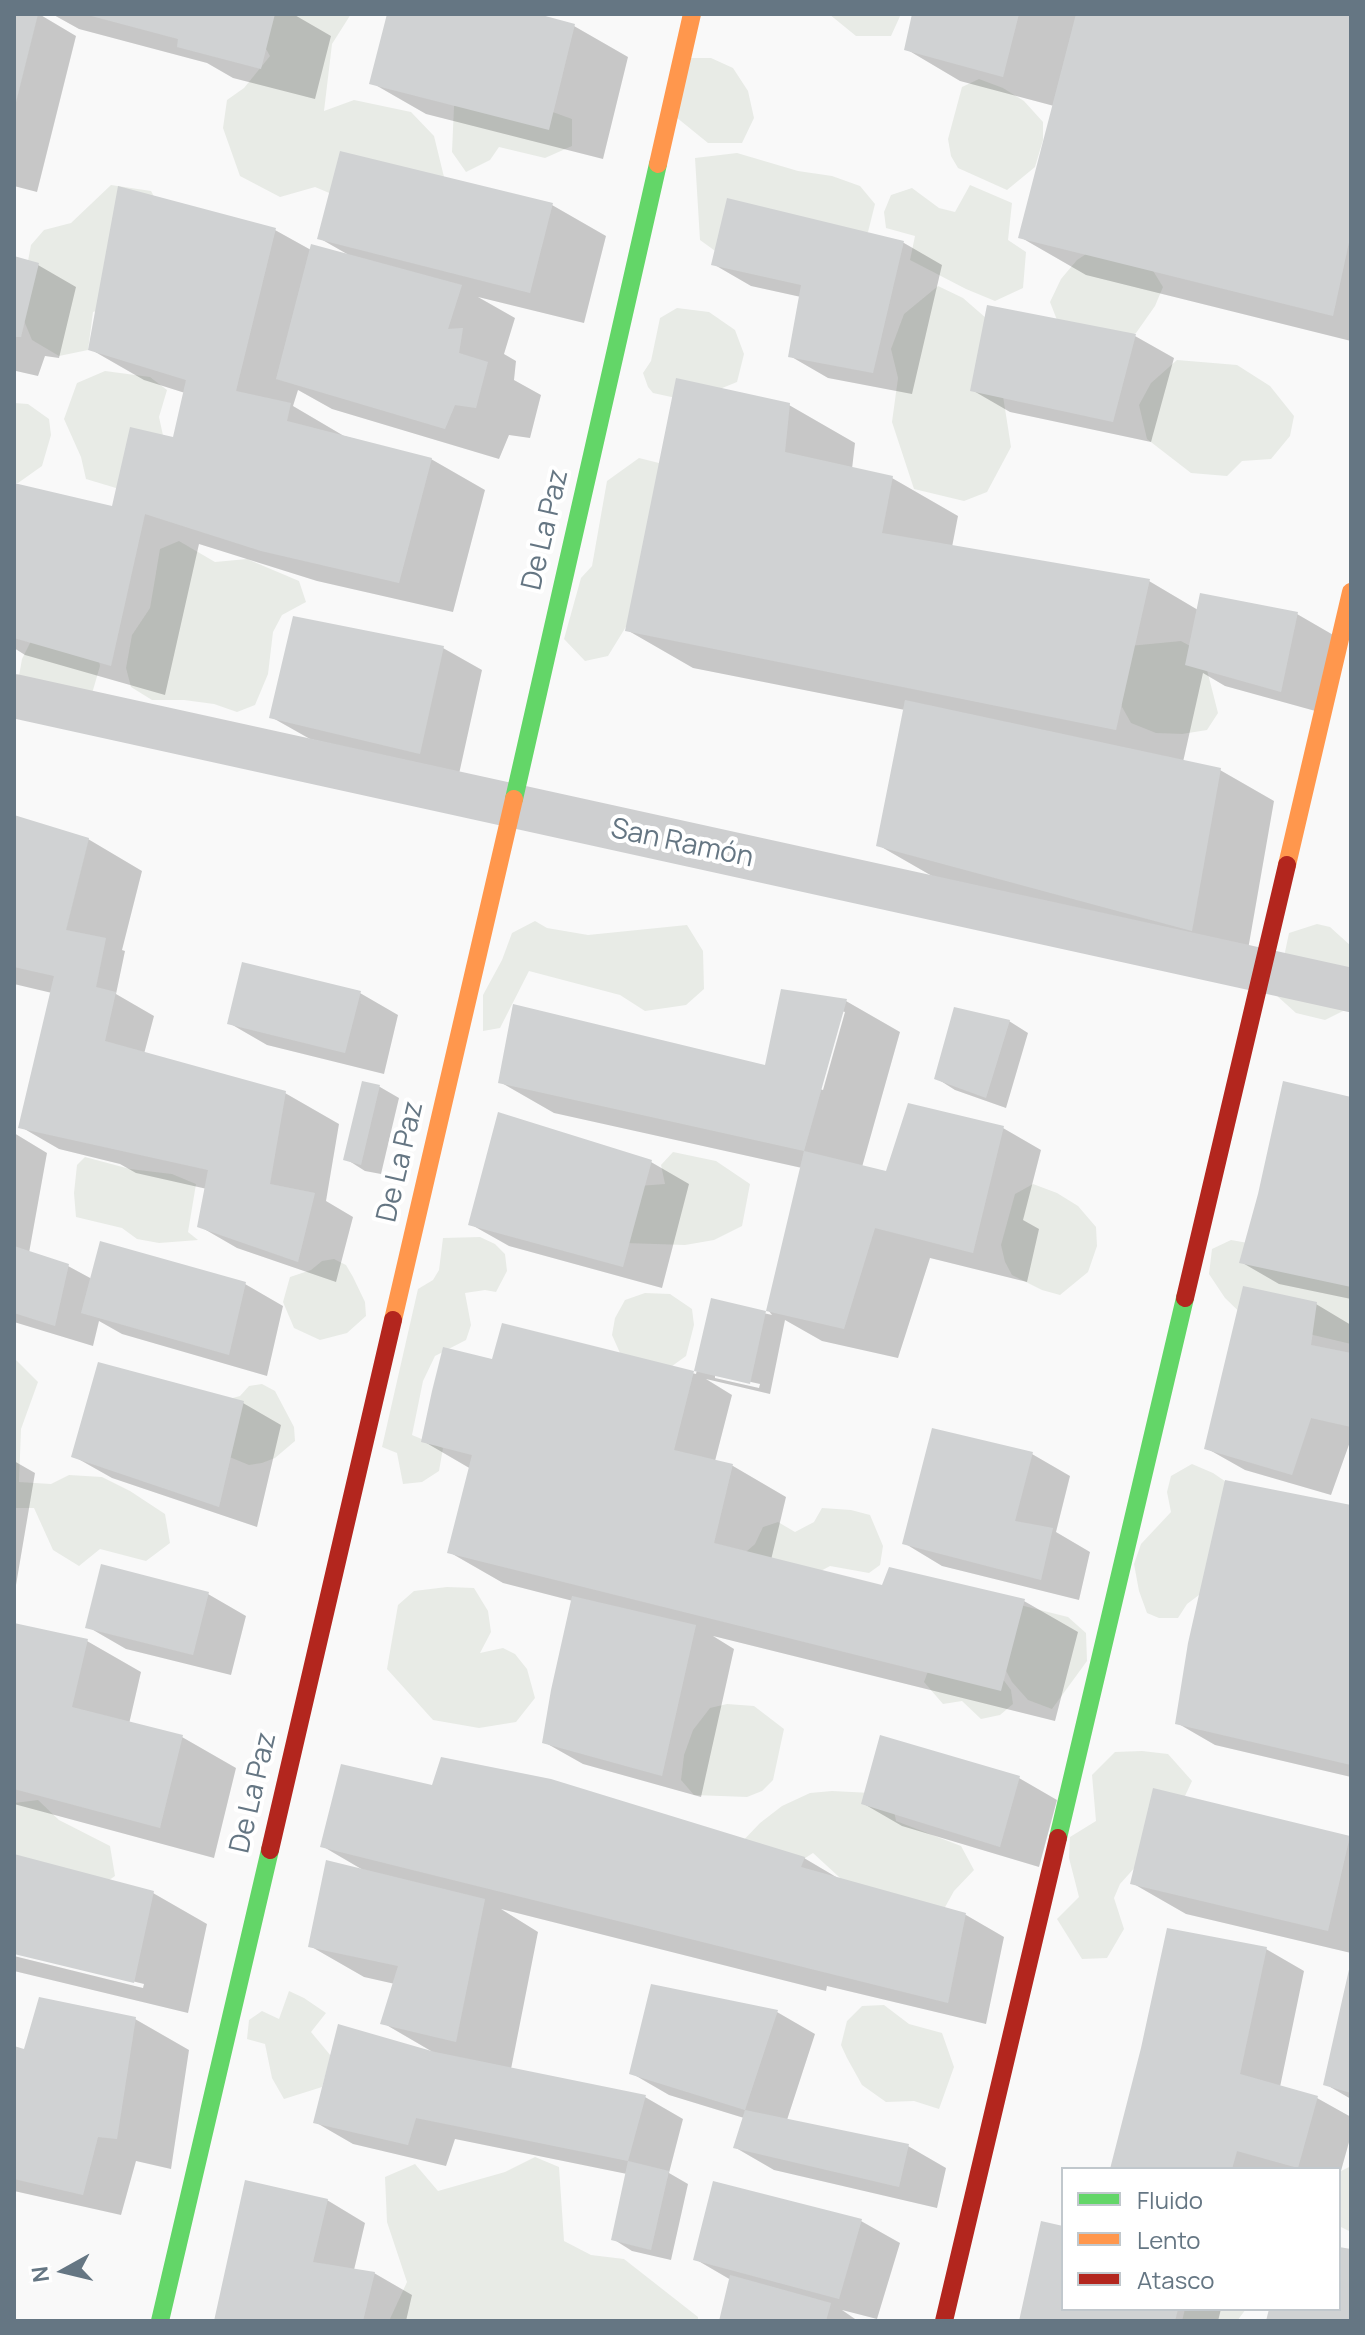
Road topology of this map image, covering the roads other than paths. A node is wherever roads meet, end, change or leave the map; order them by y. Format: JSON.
{"nodes":[{"id":1,"x":692,"y":14,"type":"edge"},
{"id":2,"x":1351,"y":592,"type":"edge"},
{"id":3,"x":14,"y":696,"type":"edge"},
{"id":4,"x":512,"y":807,"type":"junction"},
{"id":5,"x":1261,"y":969,"type":"junction"},
{"id":6,"x":1351,"y":990,"type":"edge"},
{"id":7,"x":160,"y":2321,"type":"edge"},
{"id":8,"x":944,"y":2321,"type":"edge"}],
"edges":[{"from":1,"to":4,"type":"street","name":"De La Paz"},
{"from":2,"to":5,"type":"street"},
{"from":3,"to":4,"type":"street","name":"San Ramón"},
{"from":4,"to":5,"type":"street","name":"San Ramón"},
{"from":4,"to":7,"type":"street","name":"De La Paz"},
{"from":5,"to":6,"type":"street","name":"San Ramón"},
{"from":5,"to":8,"type":"street"}]}
